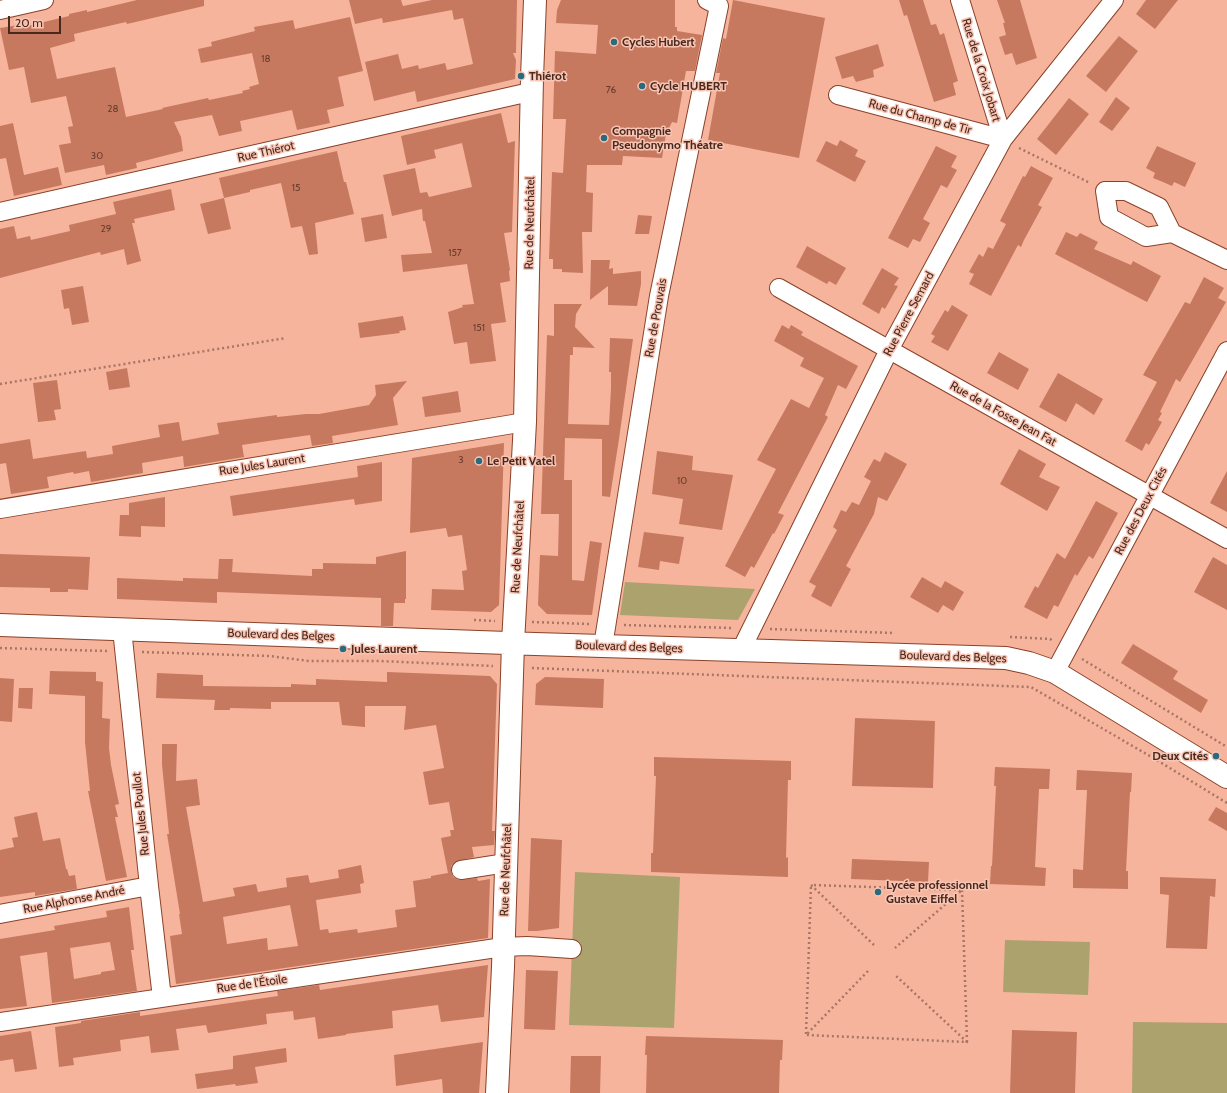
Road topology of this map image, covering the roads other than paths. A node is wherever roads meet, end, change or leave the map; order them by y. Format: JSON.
{"nodes":[{"id":1,"x":44,"y":0,"type":"edge"},
{"id":2,"x":535,"y":0,"type":"edge"},
{"id":3,"x":707,"y":0,"type":"edge"},
{"id":4,"x":960,"y":0,"type":"edge"},
{"id":5,"x":1114,"y":0,"type":"edge"},
{"id":6,"x":0,"y":10,"type":"edge"},
{"id":7,"x":532,"y":95,"type":"junction"},
{"id":8,"x":838,"y":95,"type":"dead end"},
{"id":9,"x":1003,"y":139,"type":"junction"},
{"id":10,"x":0,"y":212,"type":"edge"},
{"id":11,"x":1172,"y":233,"type":"junction"},
{"id":12,"x":1227,"y":260,"type":"edge"},
{"id":13,"x":779,"y":288,"type":"dead end"},
{"id":14,"x":889,"y":350,"type":"junction"},
{"id":15,"x":1227,"y":351,"type":"edge"},
{"id":16,"x":525,"y":422,"type":"junction"},
{"id":17,"x":1150,"y":496,"type":"junction"},
{"id":18,"x":0,"y":509,"type":"edge"},
{"id":19,"x":1227,"y":539,"type":"edge"},
{"id":20,"x":0,"y":625,"type":"edge"},
{"id":21,"x":122,"y":629,"type":"junction"},
{"id":22,"x":513,"y":643,"type":"junction"},
{"id":23,"x":603,"y":646,"type":"junction"},
{"id":24,"x":741,"y":650,"type":"junction"},
{"id":25,"x":1055,"y":672,"type":"junction"},
{"id":26,"x":1227,"y":777,"type":"edge"},
{"id":27,"x":506,"y":863,"type":"junction"},
{"id":28,"x":461,"y":870,"type":"dead end"},
{"id":29,"x":149,"y":886,"type":"junction"},
{"id":30,"x":0,"y":914,"type":"edge"},
{"id":31,"x":503,"y":947,"type":"junction"},
{"id":32,"x":572,"y":949,"type":"dead end"},
{"id":33,"x":162,"y":998,"type":"junction"},
{"id":34,"x":0,"y":1022,"type":"edge"},
{"id":35,"x":497,"y":1093,"type":"edge"}],
"edges":[{"from":1,"to":6,"type":"street"},
{"from":2,"to":7,"type":"main road","name":"Rue de Neufchâtel"},
{"from":3,"to":23,"type":"street","name":"Rue de Prouvais"},
{"from":4,"to":9,"type":"street","name":"Rue de la Croix Jobart"},
{"from":5,"to":9,"type":"street","name":"Rue Pierre Semard"},
{"from":7,"to":10,"type":"street","name":"Rue Thiérot"},
{"from":7,"to":16,"type":"main road","name":"Rue de Neufchâtel"},
{"from":8,"to":9,"type":"street","name":"Rue du Champ de Tir"},
{"from":9,"to":14,"type":"street","name":"Rue Pierre Semard"},
{"from":11,"to":11,"type":"street"},
{"from":11,"to":12,"type":"street"},
{"from":13,"to":14,"type":"street","name":"Rue de la Fosse Jean Fat"},
{"from":14,"to":17,"type":"street","name":"Rue de la Fosse Jean Fat"},
{"from":14,"to":24,"type":"street","name":"Rue Pierre Semard"},
{"from":15,"to":17,"type":"street","name":"Rue des Deux Cités"},
{"from":16,"to":18,"type":"street","name":"Rue Jules Laurent"},
{"from":16,"to":22,"type":"main road","name":"Rue de Neufchâtel"},
{"from":17,"to":19,"type":"street","name":"Rue de la Fosse Jean Fat"},
{"from":17,"to":25,"type":"street","name":"Rue des Deux Cités"},
{"from":20,"to":21,"type":"main road","name":"Boulevard des Belges"},
{"from":21,"to":22,"type":"main road","name":"Boulevard des Belges"},
{"from":21,"to":29,"type":"street","name":"Rue Jules Poullot"},
{"from":22,"to":23,"type":"main road","name":"Boulevard des Belges"},
{"from":22,"to":27,"type":"main road","name":"Rue de Neufchâtel"},
{"from":23,"to":24,"type":"main road","name":"Boulevard des Belges"},
{"from":24,"to":25,"type":"main road","name":"Boulevard des Belges"},
{"from":25,"to":26,"type":"main road","name":"Boulevard des Belges"},
{"from":27,"to":28,"type":"street"},
{"from":27,"to":31,"type":"main road","name":"Rue de Neufchâtel"},
{"from":29,"to":30,"type":"street","name":"Rue Alphonse André"},
{"from":29,"to":33,"type":"street","name":"Rue Jules Poullot"},
{"from":31,"to":32,"type":"street","name":"Rue de l'Étoile"},
{"from":31,"to":33,"type":"street","name":"Rue de l'Étoile"},
{"from":31,"to":35,"type":"main road","name":"Rue de Neufchâtel"},
{"from":33,"to":34,"type":"street","name":"Rue de l'Étoile"}]}
